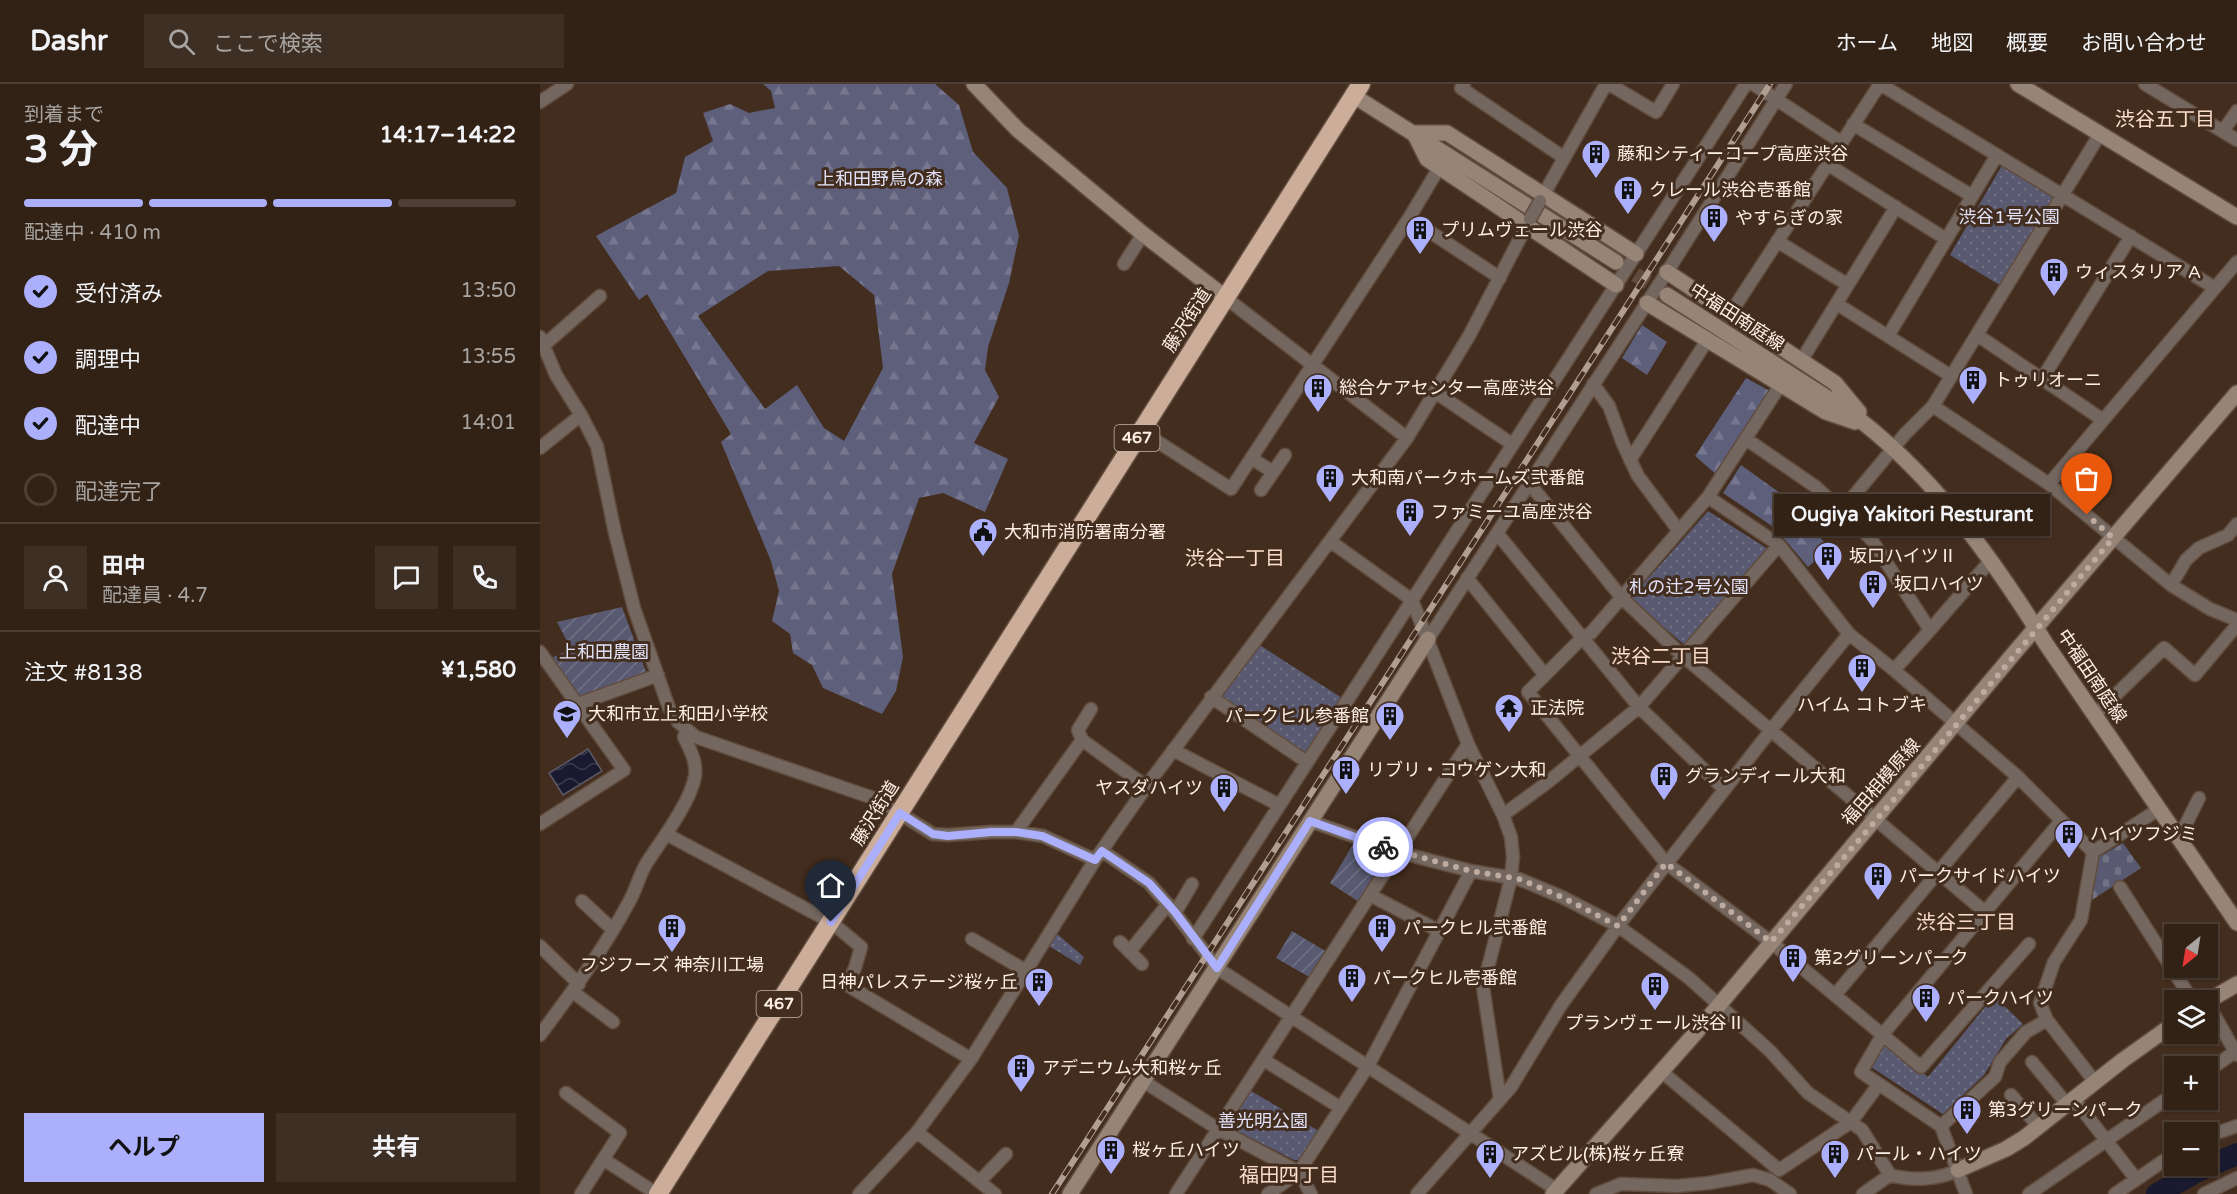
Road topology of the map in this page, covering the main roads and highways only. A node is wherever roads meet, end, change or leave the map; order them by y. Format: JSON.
{"nodes":[{"id":1,"x":1358,"y":90,"type":"edge"},
{"id":2,"x":658,"y":1194,"type":"edge"}],
"edges":[{"from":1,"to":2,"type":"highway","name":"藤沢街道","number":"467"}]}
